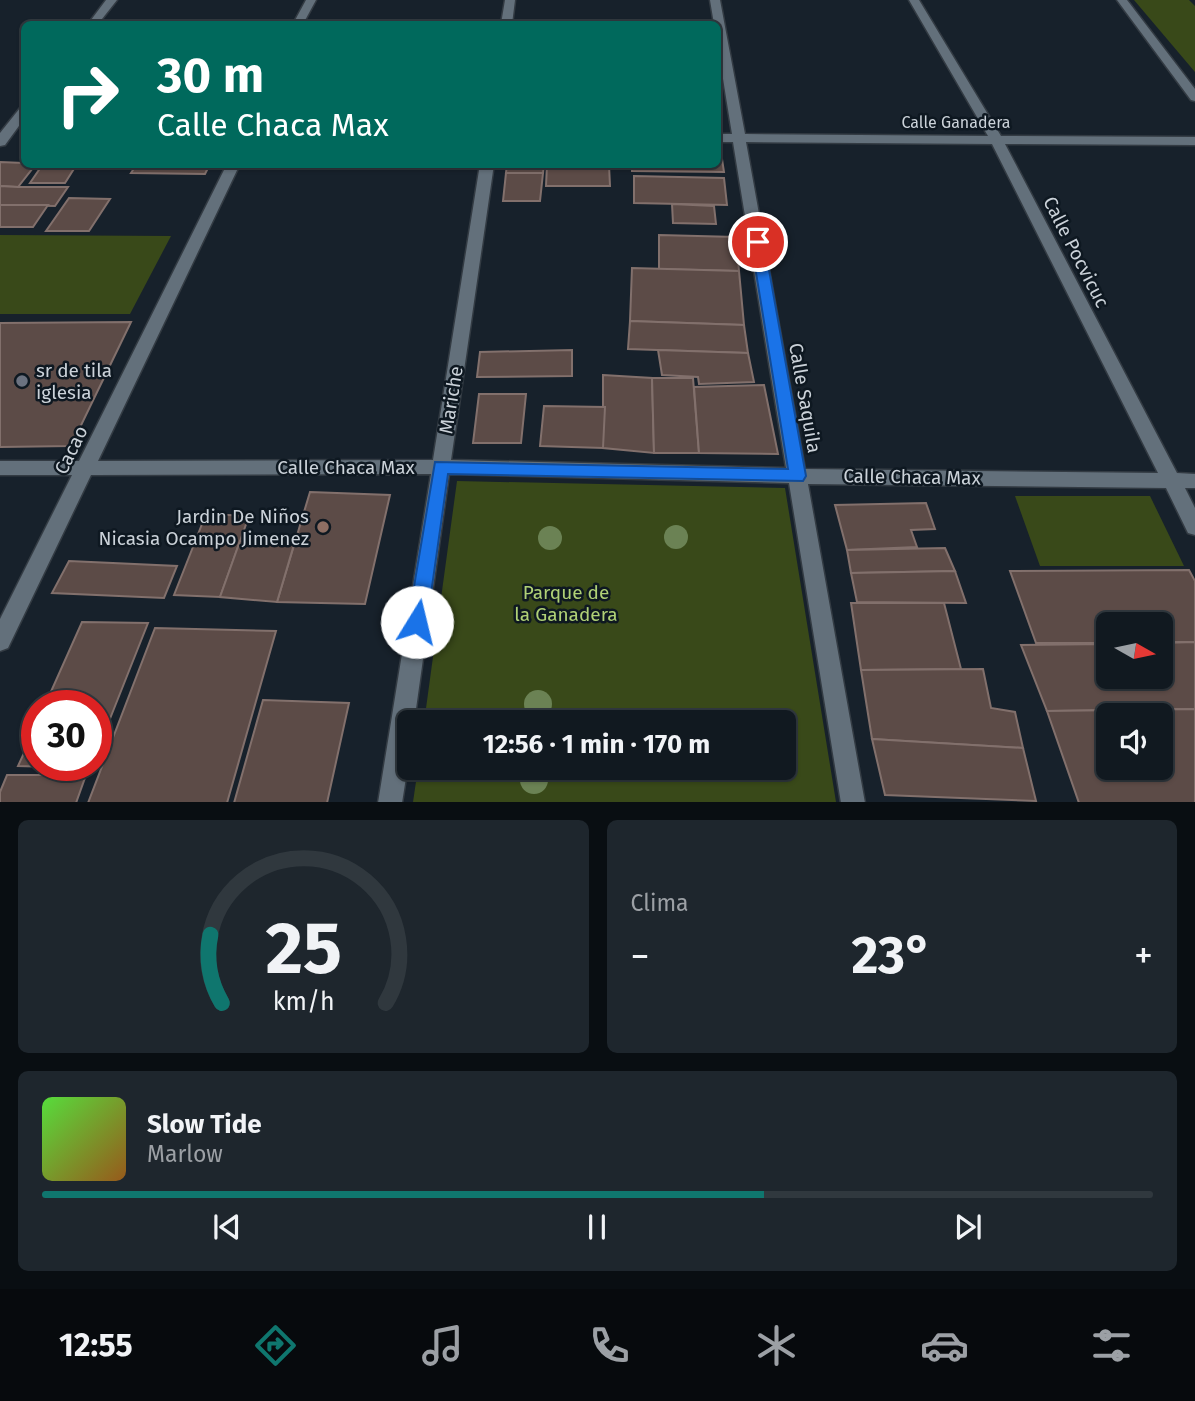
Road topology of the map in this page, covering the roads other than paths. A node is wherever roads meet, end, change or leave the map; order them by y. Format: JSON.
{"nodes":[{"id":1,"x":112,"y":0,"type":"edge"},
{"id":2,"x":311,"y":0,"type":"edge"},
{"id":3,"x":510,"y":0,"type":"edge"},
{"id":4,"x":715,"y":0,"type":"edge"},
{"id":5,"x":914,"y":0,"type":"edge"},
{"id":6,"x":1122,"y":0,"type":"edge"},
{"id":7,"x":95,"y":21,"type":"edge"},
{"id":8,"x":300,"y":21,"type":"edge"},
{"id":9,"x":506,"y":21,"type":"edge"},
{"id":10,"x":719,"y":21,"type":"edge"},
{"id":11,"x":721,"y":33,"type":"edge"},
{"id":12,"x":1195,"y":97,"type":"edge"},
{"id":13,"x":21,"y":115,"type":"edge"},
{"id":14,"x":21,"y":134,"type":"edge"},
{"id":15,"x":2,"y":137,"type":"edge"},
{"id":16,"x":721,"y":138,"type":"edge"},
{"id":17,"x":740,"y":138,"type":"junction"},
{"id":18,"x":997,"y":140,"type":"junction"},
{"id":19,"x":1195,"y":141,"type":"edge"},
{"id":20,"x":232,"y":168,"type":"edge"},
{"id":21,"x":486,"y":168,"type":"edge"},
{"id":22,"x":441,"y":467,"type":"junction"},
{"id":23,"x":0,"y":468,"type":"edge"},
{"id":24,"x":85,"y":468,"type":"junction"},
{"id":25,"x":797,"y":476,"type":"junction"},
{"id":26,"x":1171,"y":480,"type":"junction"},
{"id":27,"x":1195,"y":481,"type":"edge"},
{"id":28,"x":1195,"y":527,"type":"edge"},
{"id":29,"x":0,"y":641,"type":"edge"},
{"id":30,"x":390,"y":802,"type":"edge"},
{"id":31,"x":853,"y":802,"type":"edge"}],
"edges":[{"from":1,"to":7,"type":"street"},
{"from":2,"to":8,"type":"street"},
{"from":3,"to":9,"type":"street"},
{"from":4,"to":10,"type":"street","name":"Calle Saquila"},
{"from":5,"to":18,"type":"street","name":"Calle Pocvicuc"},
{"from":6,"to":12,"type":"street"},
{"from":11,"to":17,"type":"street","name":"Calle Saquila"},
{"from":13,"to":15,"type":"street"},
{"from":14,"to":15,"type":"street"},
{"from":16,"to":17,"type":"street","name":"Calle Ganadera"},
{"from":17,"to":18,"type":"street","name":"Calle Ganadera"},
{"from":17,"to":25,"type":"street","name":"Calle Saquila"},
{"from":18,"to":19,"type":"street","name":"Calle Ganadera"},
{"from":18,"to":26,"type":"street","name":"Calle Pocvicuc"},
{"from":20,"to":24,"type":"street","name":"Cacao"},
{"from":21,"to":22,"type":"street","name":"Mariche"},
{"from":22,"to":24,"type":"street","name":"Calle Chaca Max"},
{"from":22,"to":25,"type":"street","name":"Calle Chaca Max"},
{"from":22,"to":30,"type":"street","name":"Mariche"},
{"from":23,"to":24,"type":"street","name":"Calle Chaca Max"},
{"from":24,"to":29,"type":"street","name":"Cacao"},
{"from":25,"to":26,"type":"street","name":"Calle Chaca Max"},
{"from":25,"to":31,"type":"street","name":"Calle Saquila"},
{"from":26,"to":27,"type":"street","name":"Calle Chaca Max"},
{"from":26,"to":28,"type":"street","name":"Calle Pocvicuc"}]}
